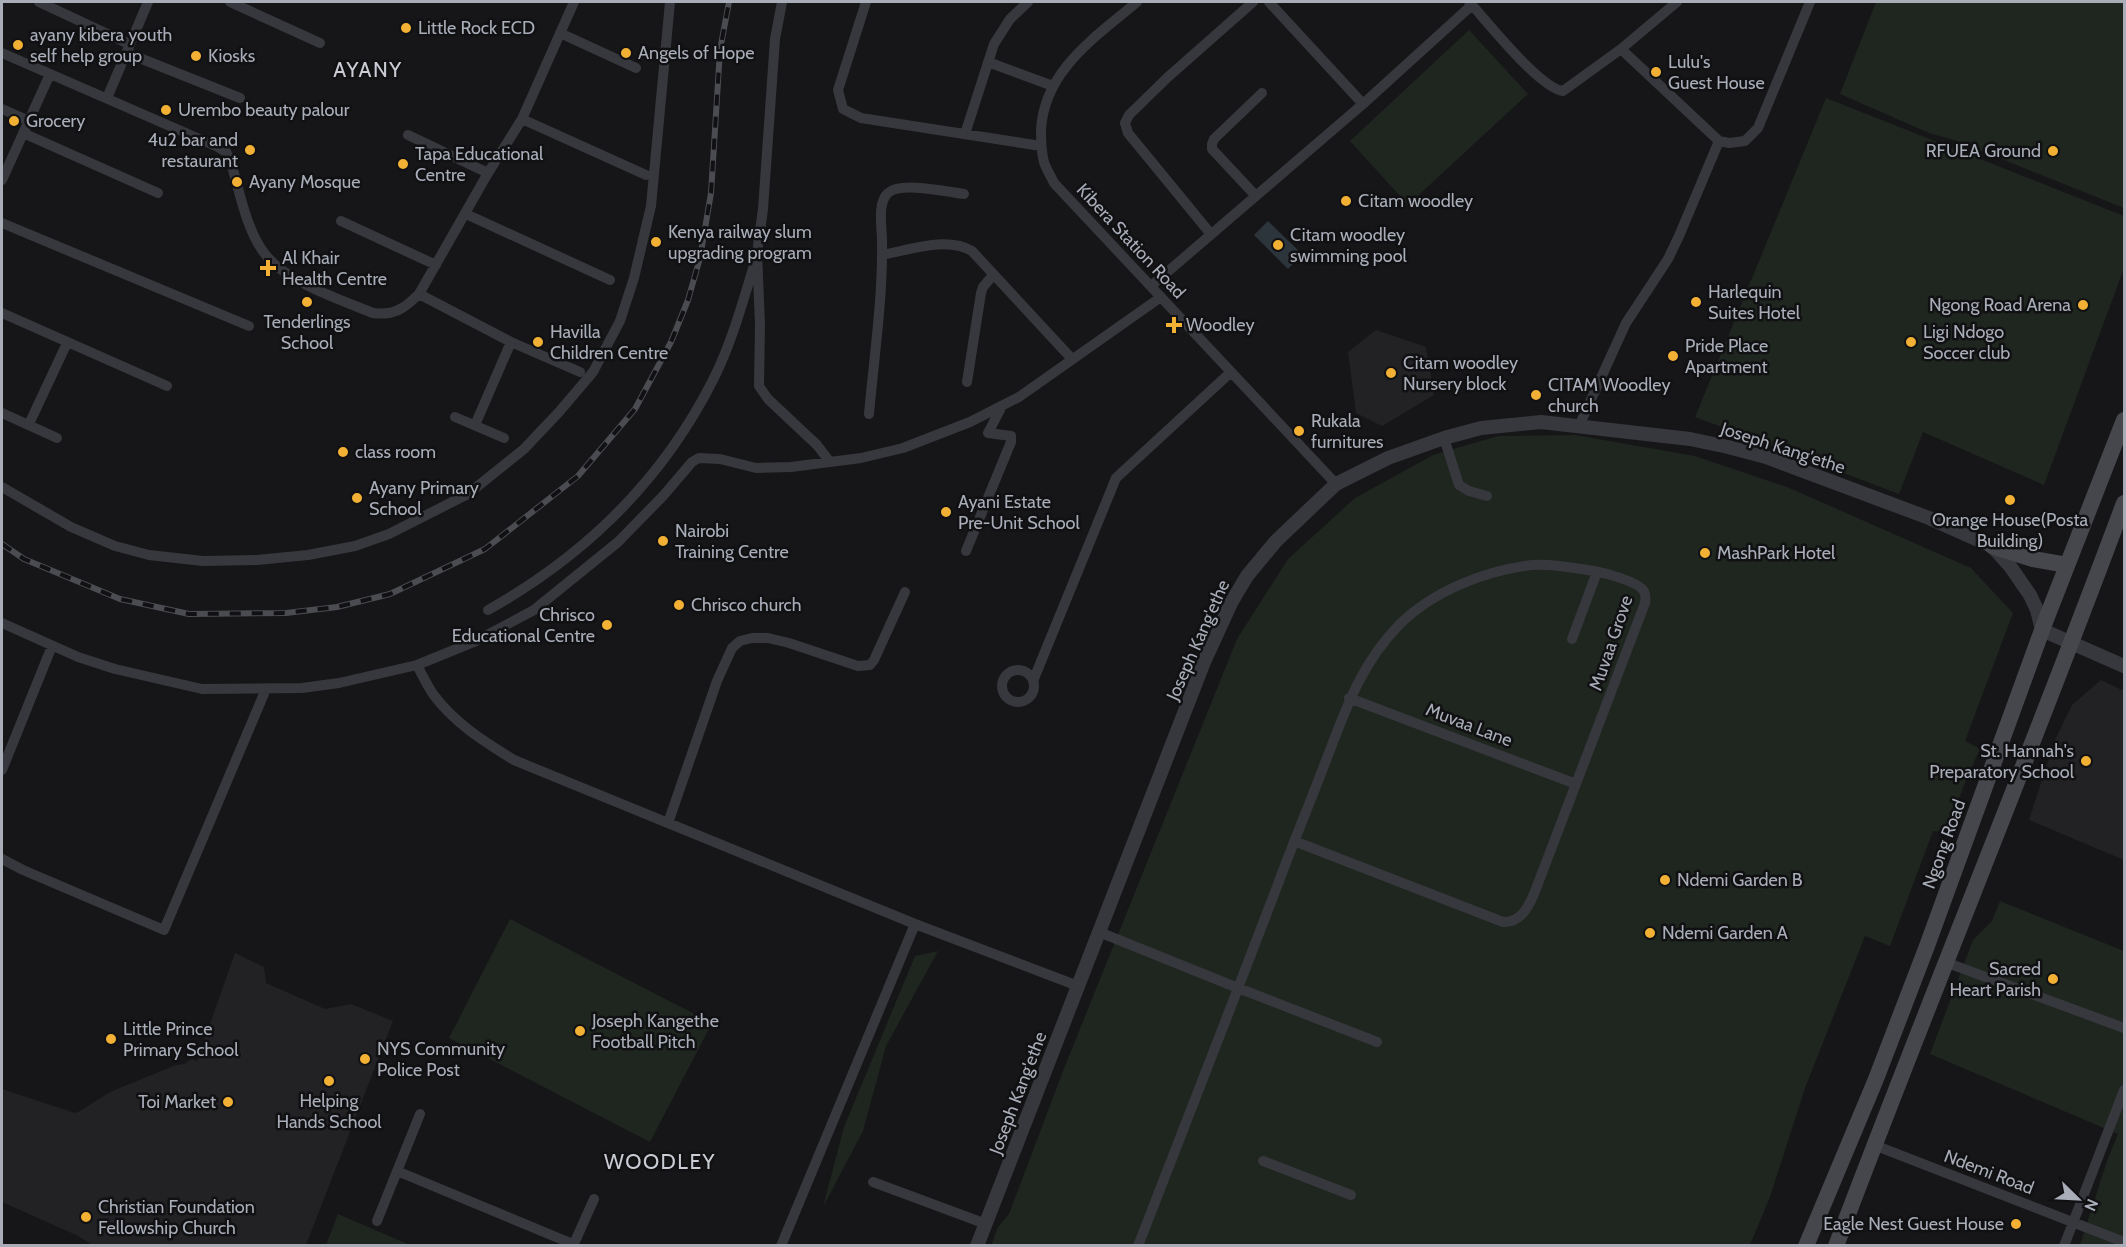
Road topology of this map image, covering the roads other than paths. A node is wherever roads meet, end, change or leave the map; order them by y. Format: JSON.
{"nodes":[{"id":1,"x":39,"y":2,"type":"edge"},
{"id":2,"x":148,"y":2,"type":"edge"},
{"id":3,"x":230,"y":2,"type":"edge"},
{"id":4,"x":574,"y":2,"type":"edge"},
{"id":5,"x":670,"y":2,"type":"edge"},
{"id":6,"x":782,"y":2,"type":"edge"},
{"id":7,"x":866,"y":2,"type":"edge"},
{"id":8,"x":1028,"y":2,"type":"edge"},
{"id":9,"x":1137,"y":2,"type":"edge"},
{"id":10,"x":1253,"y":2,"type":"edge"},
{"id":11,"x":1269,"y":2,"type":"edge"},
{"id":12,"x":1677,"y":2,"type":"edge"},
{"id":13,"x":1810,"y":2,"type":"edge"},
{"id":14,"x":1471,"y":3,"type":"edge"},
{"id":15,"x":560,"y":33,"type":"junction"},
{"id":16,"x":320,"y":43,"type":"dead end"},
{"id":17,"x":128,"y":48,"type":"junction"},
{"id":18,"x":1621,"y":49,"type":"junction"},
{"id":19,"x":2,"y":53,"type":"edge"},
{"id":20,"x":988,"y":62,"type":"junction"},
{"id":21,"x":636,"y":68,"type":"dead end"},
{"id":22,"x":50,"y":74,"type":"junction"},
{"id":23,"x":1053,"y":86,"type":"junction"},
{"id":24,"x":1262,"y":93,"type":"dead end"},
{"id":25,"x":107,"y":98,"type":"junction"},
{"id":26,"x":240,"y":98,"type":"dead end"},
{"id":27,"x":1362,"y":104,"type":"junction"},
{"id":28,"x":2,"y":109,"type":"edge"},
{"id":29,"x":522,"y":119,"type":"junction"},
{"id":30,"x":27,"y":120,"type":"junction"},
{"id":31,"x":23,"y":134,"type":"junction"},
{"id":32,"x":965,"y":134,"type":"junction"},
{"id":33,"x":408,"y":135,"type":"dead end"},
{"id":34,"x":1719,"y":141,"type":"junction"},
{"id":35,"x":1041,"y":146,"type":"junction"},
{"id":36,"x":488,"y":173,"type":"junction"},
{"id":37,"x":646,"y":175,"type":"dead end"},
{"id":38,"x":2,"y":180,"type":"edge"},
{"id":39,"x":158,"y":193,"type":"dead end"},
{"id":40,"x":964,"y":194,"type":"dead end"},
{"id":41,"x":1255,"y":195,"type":"junction"},
{"id":42,"x":466,"y":214,"type":"junction"},
{"id":43,"x":341,"y":221,"type":"dead end"},
{"id":44,"x":2,"y":223,"type":"edge"},
{"id":45,"x":1210,"y":233,"type":"junction"},
{"id":46,"x":758,"y":253,"type":"junction"},
{"id":47,"x":882,"y":255,"type":"junction"},
{"id":48,"x":436,"y":265,"type":"junction"},
{"id":49,"x":993,"y":275,"type":"junction"},
{"id":50,"x":610,"y":280,"type":"dead end"},
{"id":51,"x":1151,"y":286,"type":"junction"},
{"id":52,"x":419,"y":294,"type":"junction"},
{"id":53,"x":1161,"y":297,"type":"junction"},
{"id":54,"x":2,"y":313,"type":"edge"},
{"id":55,"x":249,"y":326,"type":"dead end"},
{"id":56,"x":67,"y":342,"type":"junction"},
{"id":57,"x":511,"y":342,"type":"junction"},
{"id":58,"x":1072,"y":359,"type":"junction"},
{"id":59,"x":580,"y":372,"type":"dead end"},
{"id":60,"x":1231,"y":372,"type":"junction"},
{"id":61,"x":967,"y":382,"type":"dead end"},
{"id":62,"x":167,"y":386,"type":"dead end"},
{"id":63,"x":1002,"y":406,"type":"junction"},
{"id":64,"x":2,"y":413,"type":"edge"},
{"id":65,"x":869,"y":414,"type":"dead end"},
{"id":66,"x":455,"y":417,"type":"dead end"},
{"id":67,"x":2124,"y":420,"type":"edge"},
{"id":68,"x":29,"y":424,"type":"junction"},
{"id":69,"x":475,"y":425,"type":"junction"},
{"id":70,"x":1579,"y":426,"type":"junction"},
{"id":71,"x":57,"y":438,"type":"dead end"},
{"id":72,"x":504,"y":438,"type":"dead end"},
{"id":73,"x":1444,"y":438,"type":"junction"},
{"id":74,"x":830,"y":462,"type":"junction"},
{"id":75,"x":1336,"y":484,"type":"junction"},
{"id":76,"x":2,"y":487,"type":"edge"},
{"id":77,"x":1487,"y":496,"type":"dead end"},
{"id":78,"x":2124,"y":502,"type":"edge"},
{"id":79,"x":1992,"y":546,"type":"junction"},
{"id":80,"x":966,"y":551,"type":"dead end"},
{"id":81,"x":2067,"y":565,"type":"junction"},
{"id":82,"x":1597,"y":572,"type":"junction"},
{"id":83,"x":905,"y":592,"type":"dead end"},
{"id":84,"x":488,"y":610,"type":"dead end"},
{"id":85,"x":2,"y":623,"type":"edge"},
{"id":86,"x":2042,"y":630,"type":"junction"},
{"id":87,"x":1572,"y":639,"type":"dead end"},
{"id":88,"x":2072,"y":642,"type":"junction"},
{"id":89,"x":52,"y":646,"type":"junction"},
{"id":90,"x":417,"y":665,"type":"junction"},
{"id":91,"x":2124,"y":666,"type":"edge"},
{"id":92,"x":1033,"y":681,"type":"dead end"},
{"id":93,"x":266,"y":689,"type":"junction"},
{"id":94,"x":1349,"y":698,"type":"junction"},
{"id":95,"x":2,"y":770,"type":"edge"},
{"id":96,"x":1576,"y":784,"type":"junction"},
{"id":97,"x":668,"y":823,"type":"junction"},
{"id":98,"x":1294,"y":841,"type":"junction"},
{"id":99,"x":2,"y":859,"type":"edge"},
{"id":100,"x":915,"y":924,"type":"junction"},
{"id":101,"x":1099,"y":932,"type":"junction"},
{"id":102,"x":1945,"y":962,"type":"junction"},
{"id":103,"x":1078,"y":986,"type":"junction"},
{"id":104,"x":1238,"y":988,"type":"junction"},
{"id":105,"x":2124,"y":1028,"type":"edge"},
{"id":106,"x":1377,"y":1042,"type":"dead end"},
{"id":107,"x":2124,"y":1090,"type":"edge"},
{"id":108,"x":420,"y":1114,"type":"dead end"},
{"id":109,"x":1874,"y":1145,"type":"junction"},
{"id":110,"x":1263,"y":1161,"type":"dead end"},
{"id":111,"x":397,"y":1171,"type":"junction"},
{"id":112,"x":873,"y":1182,"type":"dead end"},
{"id":113,"x":1351,"y":1195,"type":"dead end"},
{"id":114,"x":594,"y":1199,"type":"dead end"},
{"id":115,"x":377,"y":1221,"type":"dead end"},
{"id":116,"x":2073,"y":1223,"type":"junction"},
{"id":117,"x":986,"y":1224,"type":"junction"},
{"id":118,"x":2124,"y":1242,"type":"edge"},
{"id":119,"x":573,"y":1245,"type":"edge"},
{"id":120,"x":782,"y":1245,"type":"edge"},
{"id":121,"x":977,"y":1245,"type":"edge"},
{"id":122,"x":1138,"y":1245,"type":"edge"},
{"id":123,"x":1806,"y":1245,"type":"edge"},
{"id":124,"x":1836,"y":1245,"type":"edge"},
{"id":125,"x":2064,"y":1245,"type":"edge"}],
"edges":[{"from":1,"to":17,"type":"street"},
{"from":2,"to":17,"type":"street"},
{"from":3,"to":16,"type":"street"},
{"from":4,"to":15,"type":"street"},
{"from":5,"to":76,"type":"street"},
{"from":6,"to":46,"type":"street"},
{"from":7,"to":32,"type":"street"},
{"from":8,"to":20,"type":"street"},
{"from":9,"to":23,"type":"street","name":"Kibera Station Road"},
{"from":10,"to":45,"type":"street"},
{"from":11,"to":27,"type":"street"},
{"from":12,"to":18,"type":"street"},
{"from":13,"to":34,"type":"street"},
{"from":14,"to":18,"type":"street"},
{"from":14,"to":27,"type":"street"},
{"from":15,"to":21,"type":"street"},
{"from":15,"to":29,"type":"street"},
{"from":17,"to":25,"type":"street"},
{"from":17,"to":26,"type":"street"},
{"from":18,"to":34,"type":"street"},
{"from":19,"to":22,"type":"street"},
{"from":20,"to":23,"type":"street"},
{"from":20,"to":32,"type":"street"},
{"from":22,"to":25,"type":"street"},
{"from":22,"to":30,"type":"street"},
{"from":23,"to":35,"type":"street","name":"Kibera Station Road"},
{"from":24,"to":41,"type":"street"},
{"from":25,"to":52,"type":"street"},
{"from":27,"to":41,"type":"street"},
{"from":28,"to":30,"type":"street"},
{"from":29,"to":36,"type":"street"},
{"from":29,"to":37,"type":"street"},
{"from":30,"to":31,"type":"street"},
{"from":31,"to":38,"type":"street"},
{"from":31,"to":39,"type":"street"},
{"from":32,"to":35,"type":"street"},
{"from":33,"to":36,"type":"street"},
{"from":34,"to":70,"type":"street"},
{"from":35,"to":51,"type":"street","name":"Kibera Station Road"},
{"from":36,"to":42,"type":"street"},
{"from":40,"to":47,"type":"street"},
{"from":41,"to":45,"type":"street"},
{"from":42,"to":48,"type":"street"},
{"from":42,"to":50,"type":"street"},
{"from":43,"to":48,"type":"street"},
{"from":44,"to":55,"type":"street"},
{"from":45,"to":51,"type":"street"},
{"from":46,"to":74,"type":"street"},
{"from":46,"to":84,"type":"street"},
{"from":47,"to":49,"type":"street"},
{"from":47,"to":65,"type":"street"},
{"from":48,"to":52,"type":"street"},
{"from":49,"to":58,"type":"street"},
{"from":49,"to":61,"type":"street"},
{"from":51,"to":53,"type":"street","name":"Kibera Station Road"},
{"from":52,"to":57,"type":"street"},
{"from":53,"to":58,"type":"street"},
{"from":53,"to":60,"type":"street","name":"Kibera Station Road"},
{"from":54,"to":56,"type":"street"},
{"from":56,"to":62,"type":"street"},
{"from":56,"to":68,"type":"street"},
{"from":57,"to":59,"type":"street"},
{"from":57,"to":69,"type":"street"},
{"from":58,"to":63,"type":"street"},
{"from":60,"to":75,"type":"street","name":"Kibera Station Road"},
{"from":60,"to":92,"type":"street"},
{"from":63,"to":74,"type":"street"},
{"from":63,"to":80,"type":"street"},
{"from":64,"to":68,"type":"street"},
{"from":66,"to":69,"type":"street"},
{"from":67,"to":81,"type":"main road","name":"Ngong Road"},
{"from":68,"to":71,"type":"street"},
{"from":69,"to":72,"type":"street"},
{"from":70,"to":73,"type":"street","name":"Joseph Kang'ethe"},
{"from":70,"to":79,"type":"street","name":"Joseph Kang'ethe"},
{"from":73,"to":75,"type":"street","name":"Joseph Kang'ethe"},
{"from":73,"to":77,"type":"street"},
{"from":74,"to":90,"type":"street"},
{"from":75,"to":101,"type":"street","name":"Joseph Kang'ethe"},
{"from":78,"to":88,"type":"main road"},
{"from":79,"to":81,"type":"main road"},
{"from":79,"to":86,"type":"street"},
{"from":81,"to":86,"type":"main road","name":"Ngong Road"},
{"from":82,"to":87,"type":"street"},
{"from":82,"to":94,"type":"street","name":"Muvaa Grove"},
{"from":82,"to":96,"type":"street","name":"Muvaa Grove"},
{"from":83,"to":97,"type":"street"},
{"from":85,"to":89,"type":"street"},
{"from":86,"to":88,"type":"street"},
{"from":86,"to":123,"type":"main road","name":"Ngong Road"},
{"from":88,"to":91,"type":"street"},
{"from":88,"to":102,"type":"main road"},
{"from":89,"to":93,"type":"street"},
{"from":89,"to":95,"type":"street"},
{"from":90,"to":93,"type":"street"},
{"from":90,"to":97,"type":"street"},
{"from":93,"to":99,"type":"street"},
{"from":94,"to":96,"type":"street","name":"Muvaa Lane"},
{"from":94,"to":98,"type":"street","name":"Muvaa Grove"},
{"from":96,"to":98,"type":"street","name":"Muvaa Grove"},
{"from":97,"to":100,"type":"street"},
{"from":98,"to":104,"type":"street"},
{"from":100,"to":103,"type":"street"},
{"from":100,"to":120,"type":"street"},
{"from":101,"to":103,"type":"street","name":"Joseph Kang'ethe"},
{"from":101,"to":104,"type":"street"},
{"from":102,"to":105,"type":"street"},
{"from":102,"to":109,"type":"main road"},
{"from":103,"to":117,"type":"street","name":"Joseph Kang'ethe"},
{"from":104,"to":106,"type":"street"},
{"from":104,"to":122,"type":"street"},
{"from":107,"to":116,"type":"street"},
{"from":108,"to":111,"type":"street"},
{"from":109,"to":116,"type":"street","name":"Ndemi Road"},
{"from":109,"to":124,"type":"main road"},
{"from":110,"to":113,"type":"street"},
{"from":111,"to":115,"type":"street"},
{"from":111,"to":119,"type":"street"},
{"from":112,"to":117,"type":"street"},
{"from":114,"to":119,"type":"street"},
{"from":116,"to":118,"type":"street","name":"Ndemi Road"},
{"from":116,"to":125,"type":"street"},
{"from":117,"to":121,"type":"street","name":"Joseph Kang'ethe"}]}
